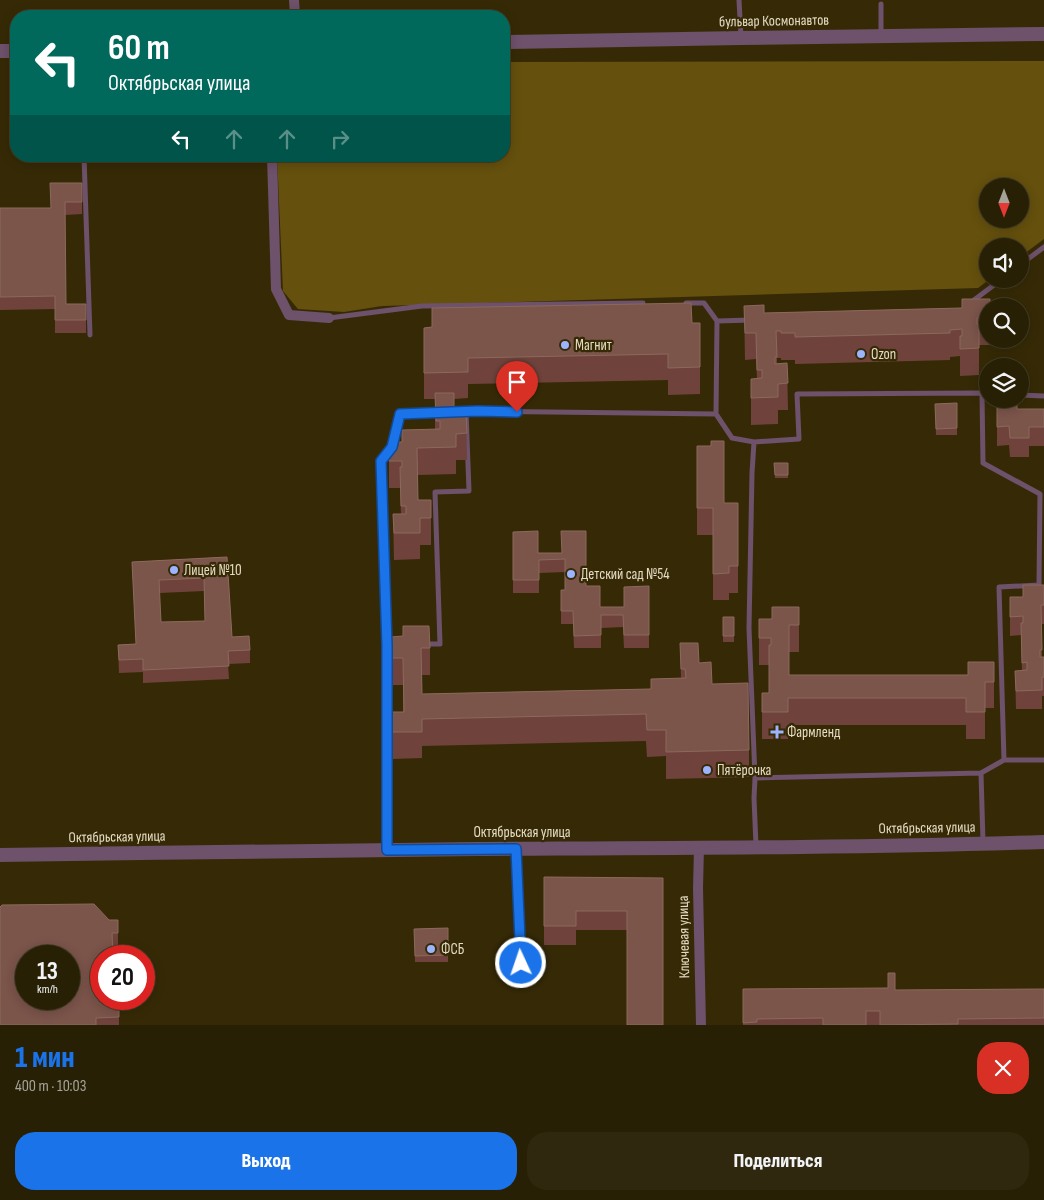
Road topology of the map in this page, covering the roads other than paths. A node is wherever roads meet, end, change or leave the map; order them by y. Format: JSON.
{"nodes":[{"id":1,"x":739,"y":0,"type":"edge"},
{"id":2,"x":881,"y":4,"type":"dead end"},
{"id":3,"x":1044,"y":34,"type":"edge"},
{"id":4,"x":881,"y":36,"type":"junction"},
{"id":5,"x":741,"y":38,"type":"junction"},
{"id":6,"x":510,"y":42,"type":"edge"},
{"id":7,"x":84,"y":162,"type":"edge"},
{"id":8,"x":272,"y":162,"type":"edge"},
{"id":9,"x":1044,"y":247,"type":"edge"},
{"id":10,"x":1029,"y":258,"type":"edge"},
{"id":11,"x":990,"y":288,"type":"edge"},
{"id":12,"x":684,"y":303,"type":"edge"},
{"id":13,"x":645,"y":304,"type":"edge"},
{"id":14,"x":963,"y":308,"type":"edge"},
{"id":15,"x":329,"y":318,"type":"joint"},
{"id":16,"x":757,"y":320,"type":"edge"},
{"id":17,"x":717,"y":321,"type":"junction"},
{"id":18,"x":90,"y":336,"type":"dead end"},
{"id":19,"x":979,"y":393,"type":"edge"},
{"id":20,"x":1029,"y":395,"type":"edge"},
{"id":21,"x":1044,"y":396,"type":"edge"},
{"id":22,"x":985,"y":408,"type":"edge"},
{"id":23,"x":466,"y":411,"type":"junction"},
{"id":24,"x":716,"y":414,"type":"junction"},
{"id":25,"x":754,"y":442,"type":"junction"},
{"id":26,"x":422,"y":645,"type":"edge"},
{"id":27,"x":387,"y":646,"type":"junction"},
{"id":28,"x":396,"y":646,"type":"edge"},
{"id":29,"x":1004,"y":760,"type":"junction"},
{"id":30,"x":1044,"y":760,"type":"edge"},
{"id":31,"x":981,"y":773,"type":"junction"},
{"id":32,"x":755,"y":778,"type":"junction"},
{"id":33,"x":1044,"y":842,"type":"edge"},
{"id":34,"x":983,"y":844,"type":"junction"},
{"id":35,"x":756,"y":847,"type":"junction"},
{"id":36,"x":699,"y":848,"type":"junction"},
{"id":37,"x":516,"y":849,"type":"junction"},
{"id":38,"x":387,"y":850,"type":"junction"},
{"id":39,"x":0,"y":855,"type":"edge"},
{"id":40,"x":521,"y":963,"type":"dead end"},
{"id":41,"x":700,"y":1025,"type":"edge"}],
"edges":[{"from":1,"to":5,"type":"lane"},
{"from":2,"to":4,"type":"lane"},
{"from":3,"to":4,"type":"street","name":"бульвар Космонавтов"},
{"from":4,"to":5,"type":"street","name":"бульвар Космонавтов"},
{"from":5,"to":6,"type":"street","name":"бульвар Космонавтов"},
{"from":7,"to":18,"type":"lane"},
{"from":8,"to":15,"type":"street"},
{"from":9,"to":10,"type":"lane"},
{"from":11,"to":14,"type":"lane"},
{"from":12,"to":17,"type":"lane"},
{"from":13,"to":15,"type":"lane"},
{"from":16,"to":17,"type":"lane"},
{"from":17,"to":24,"type":"lane"},
{"from":19,"to":25,"type":"lane"},
{"from":20,"to":21,"type":"lane"},
{"from":22,"to":29,"type":"lane"},
{"from":23,"to":24,"type":"lane"},
{"from":23,"to":26,"type":"lane"},
{"from":23,"to":27,"type":"lane"},
{"from":24,"to":25,"type":"lane"},
{"from":25,"to":32,"type":"lane"},
{"from":27,"to":28,"type":"lane"},
{"from":27,"to":38,"type":"lane"},
{"from":29,"to":30,"type":"lane"},
{"from":29,"to":31,"type":"lane"},
{"from":31,"to":32,"type":"lane"},
{"from":31,"to":34,"type":"lane"},
{"from":32,"to":35,"type":"lane"},
{"from":33,"to":34,"type":"street","name":"Октябрьская улица"},
{"from":34,"to":35,"type":"street","name":"Октябрьская улица"},
{"from":35,"to":36,"type":"street","name":"Октябрьская улица"},
{"from":36,"to":37,"type":"street","name":"Октябрьская улица"},
{"from":36,"to":41,"type":"street","name":"Ключевая улица"},
{"from":37,"to":38,"type":"street","name":"Октябрьская улица"},
{"from":37,"to":40,"type":"lane"},
{"from":38,"to":39,"type":"street","name":"Октябрьская улица"}]}
